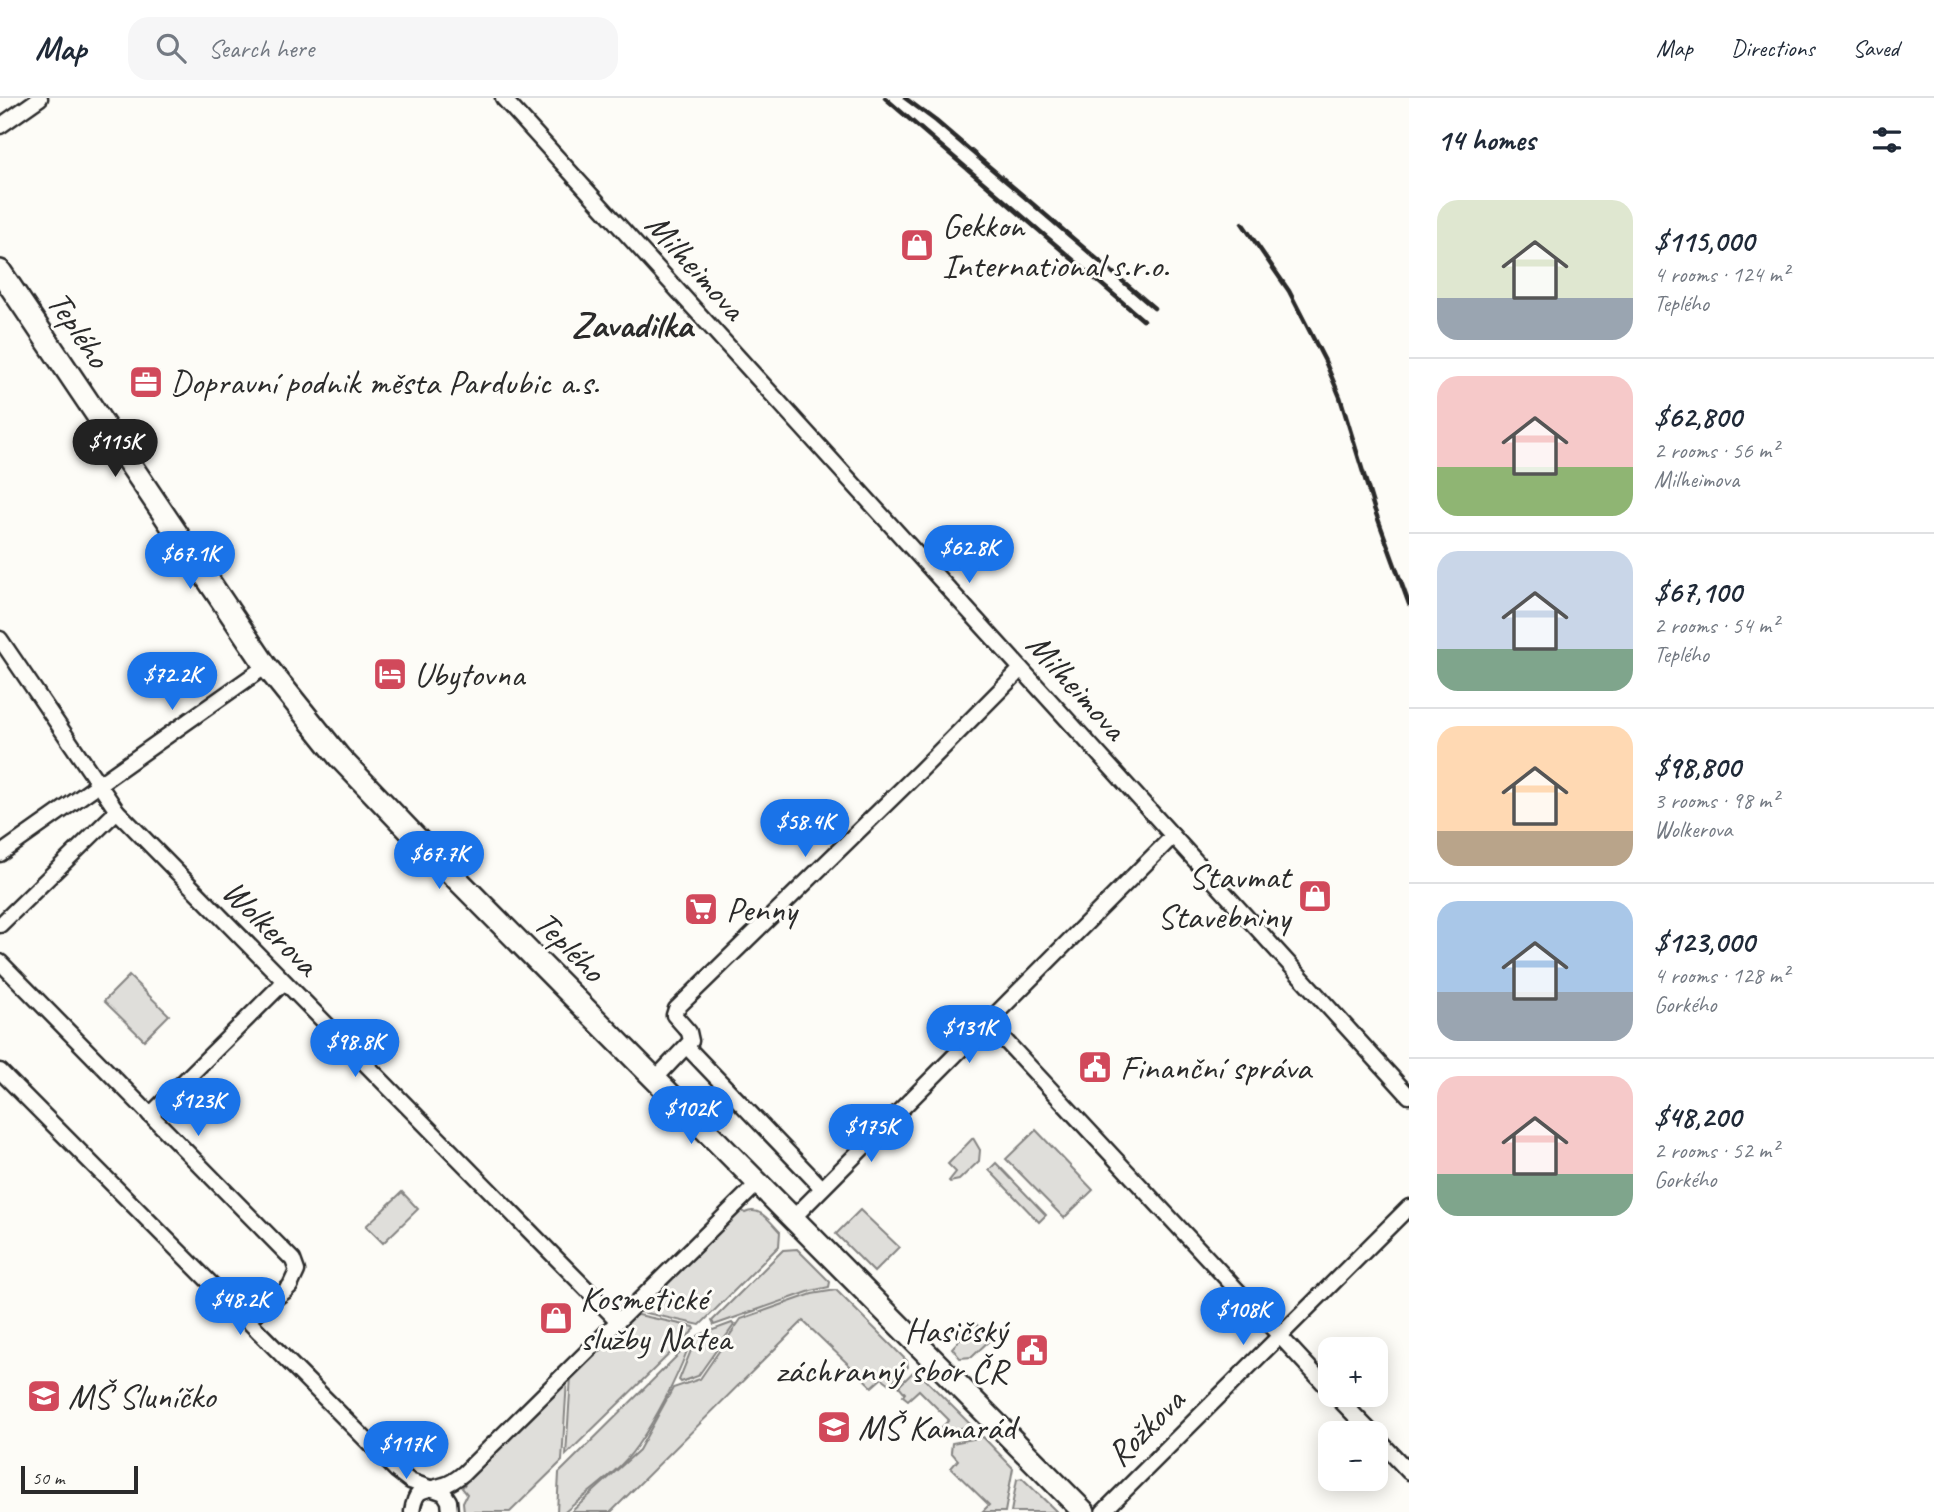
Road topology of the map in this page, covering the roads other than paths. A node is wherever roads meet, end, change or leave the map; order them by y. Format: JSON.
{"nodes":[{"id":1,"x":40,"y":98,"type":"edge"},
{"id":2,"x":503,"y":98,"type":"edge"},
{"id":3,"x":0,"y":126,"type":"edge"},
{"id":4,"x":0,"y":271,"type":"edge"},
{"id":5,"x":0,"y":639,"type":"edge"},
{"id":6,"x":266,"y":666,"type":"junction"},
{"id":7,"x":1021,"y":669,"type":"junction"},
{"id":8,"x":99,"y":786,"type":"junction"},
{"id":9,"x":117,"y":811,"type":"junction"},
{"id":10,"x":1173,"y":836,"type":"junction"},
{"id":11,"x":0,"y":854,"type":"edge"},
{"id":12,"x":0,"y":925,"type":"edge"},
{"id":13,"x":0,"y":962,"type":"edge"},
{"id":14,"x":285,"y":982,"type":"junction"},
{"id":15,"x":987,"y":1021,"type":"junction"},
{"id":16,"x":687,"y":1047,"type":"junction"},
{"id":17,"x":0,"y":1071,"type":"edge"},
{"id":18,"x":655,"y":1079,"type":"junction"},
{"id":19,"x":1409,"y":1096,"type":"edge"},
{"id":20,"x":150,"y":1115,"type":"junction"},
{"id":21,"x":758,"y":1183,"type":"junction"},
{"id":22,"x":822,"y":1188,"type":"junction"},
{"id":23,"x":1409,"y":1207,"type":"edge"},
{"id":24,"x":793,"y":1218,"type":"junction"},
{"id":25,"x":247,"y":1320,"type":"junction"},
{"id":26,"x":618,"y":1321,"type":"junction"},
{"id":27,"x":1278,"y":1337,"type":"junction"},
{"id":28,"x":1318,"y":1378,"type":"edge"},
{"id":29,"x":1347,"y":1407,"type":"edge"},
{"id":30,"x":1360,"y":1421,"type":"edge"},
{"id":31,"x":1388,"y":1450,"type":"edge"},
{"id":32,"x":397,"y":1471,"type":"junction"},
{"id":33,"x":1409,"y":1472,"type":"edge"},
{"id":34,"x":464,"y":1473,"type":"junction"},
{"id":35,"x":431,"y":1488,"type":"junction"},
{"id":36,"x":413,"y":1510,"type":"edge"},
{"id":37,"x":449,"y":1510,"type":"edge"},
{"id":38,"x":1084,"y":1512,"type":"edge"},
{"id":39,"x":1102,"y":1512,"type":"edge"}],
"edges":[{"from":1,"to":3,"type":"street"},
{"from":2,"to":7,"type":"street","name":"Milheimova"},
{"from":4,"to":6,"type":"main road","name":"Teplého"},
{"from":5,"to":8,"type":"street","name":"Wolkerova"},
{"from":6,"to":8,"type":"street"},
{"from":6,"to":18,"type":"main road","name":"Teplého"},
{"from":7,"to":10,"type":"street","name":"Milheimova"},
{"from":7,"to":16,"type":"street"},
{"from":8,"to":9,"type":"street","name":"Wolkerova"},
{"from":8,"to":11,"type":"street"},
{"from":9,"to":12,"type":"street"},
{"from":9,"to":14,"type":"street","name":"Wolkerova"},
{"from":10,"to":15,"type":"street"},
{"from":10,"to":19,"type":"street","name":"Milheimova"},
{"from":13,"to":20,"type":"street"},
{"from":14,"to":20,"type":"street"},
{"from":14,"to":26,"type":"street","name":"Wolkerova"},
{"from":15,"to":22,"type":"street"},
{"from":15,"to":27,"type":"street"},
{"from":16,"to":18,"type":"street"},
{"from":16,"to":22,"type":"street"},
{"from":17,"to":25,"type":"street"},
{"from":18,"to":21,"type":"main road","name":"Teplého"},
{"from":20,"to":25,"type":"street"},
{"from":21,"to":24,"type":"main road","name":"Teplého"},
{"from":21,"to":26,"type":"street"},
{"from":22,"to":24,"type":"street"},
{"from":23,"to":27,"type":"street","name":"Rožkova"},
{"from":24,"to":38,"type":"main road","name":"Teplého"},
{"from":25,"to":32,"type":"street"},
{"from":26,"to":34,"type":"street"},
{"from":27,"to":28,"type":"street"},
{"from":27,"to":39,"type":"street","name":"Rožkova"},
{"from":29,"to":30,"type":"street"},
{"from":31,"to":33,"type":"street"},
{"from":32,"to":35,"type":"street"},
{"from":32,"to":36,"type":"street"},
{"from":34,"to":35,"type":"street"},
{"from":34,"to":37,"type":"street"},
{"from":35,"to":36,"type":"street"},
{"from":35,"to":37,"type":"street"}]}
